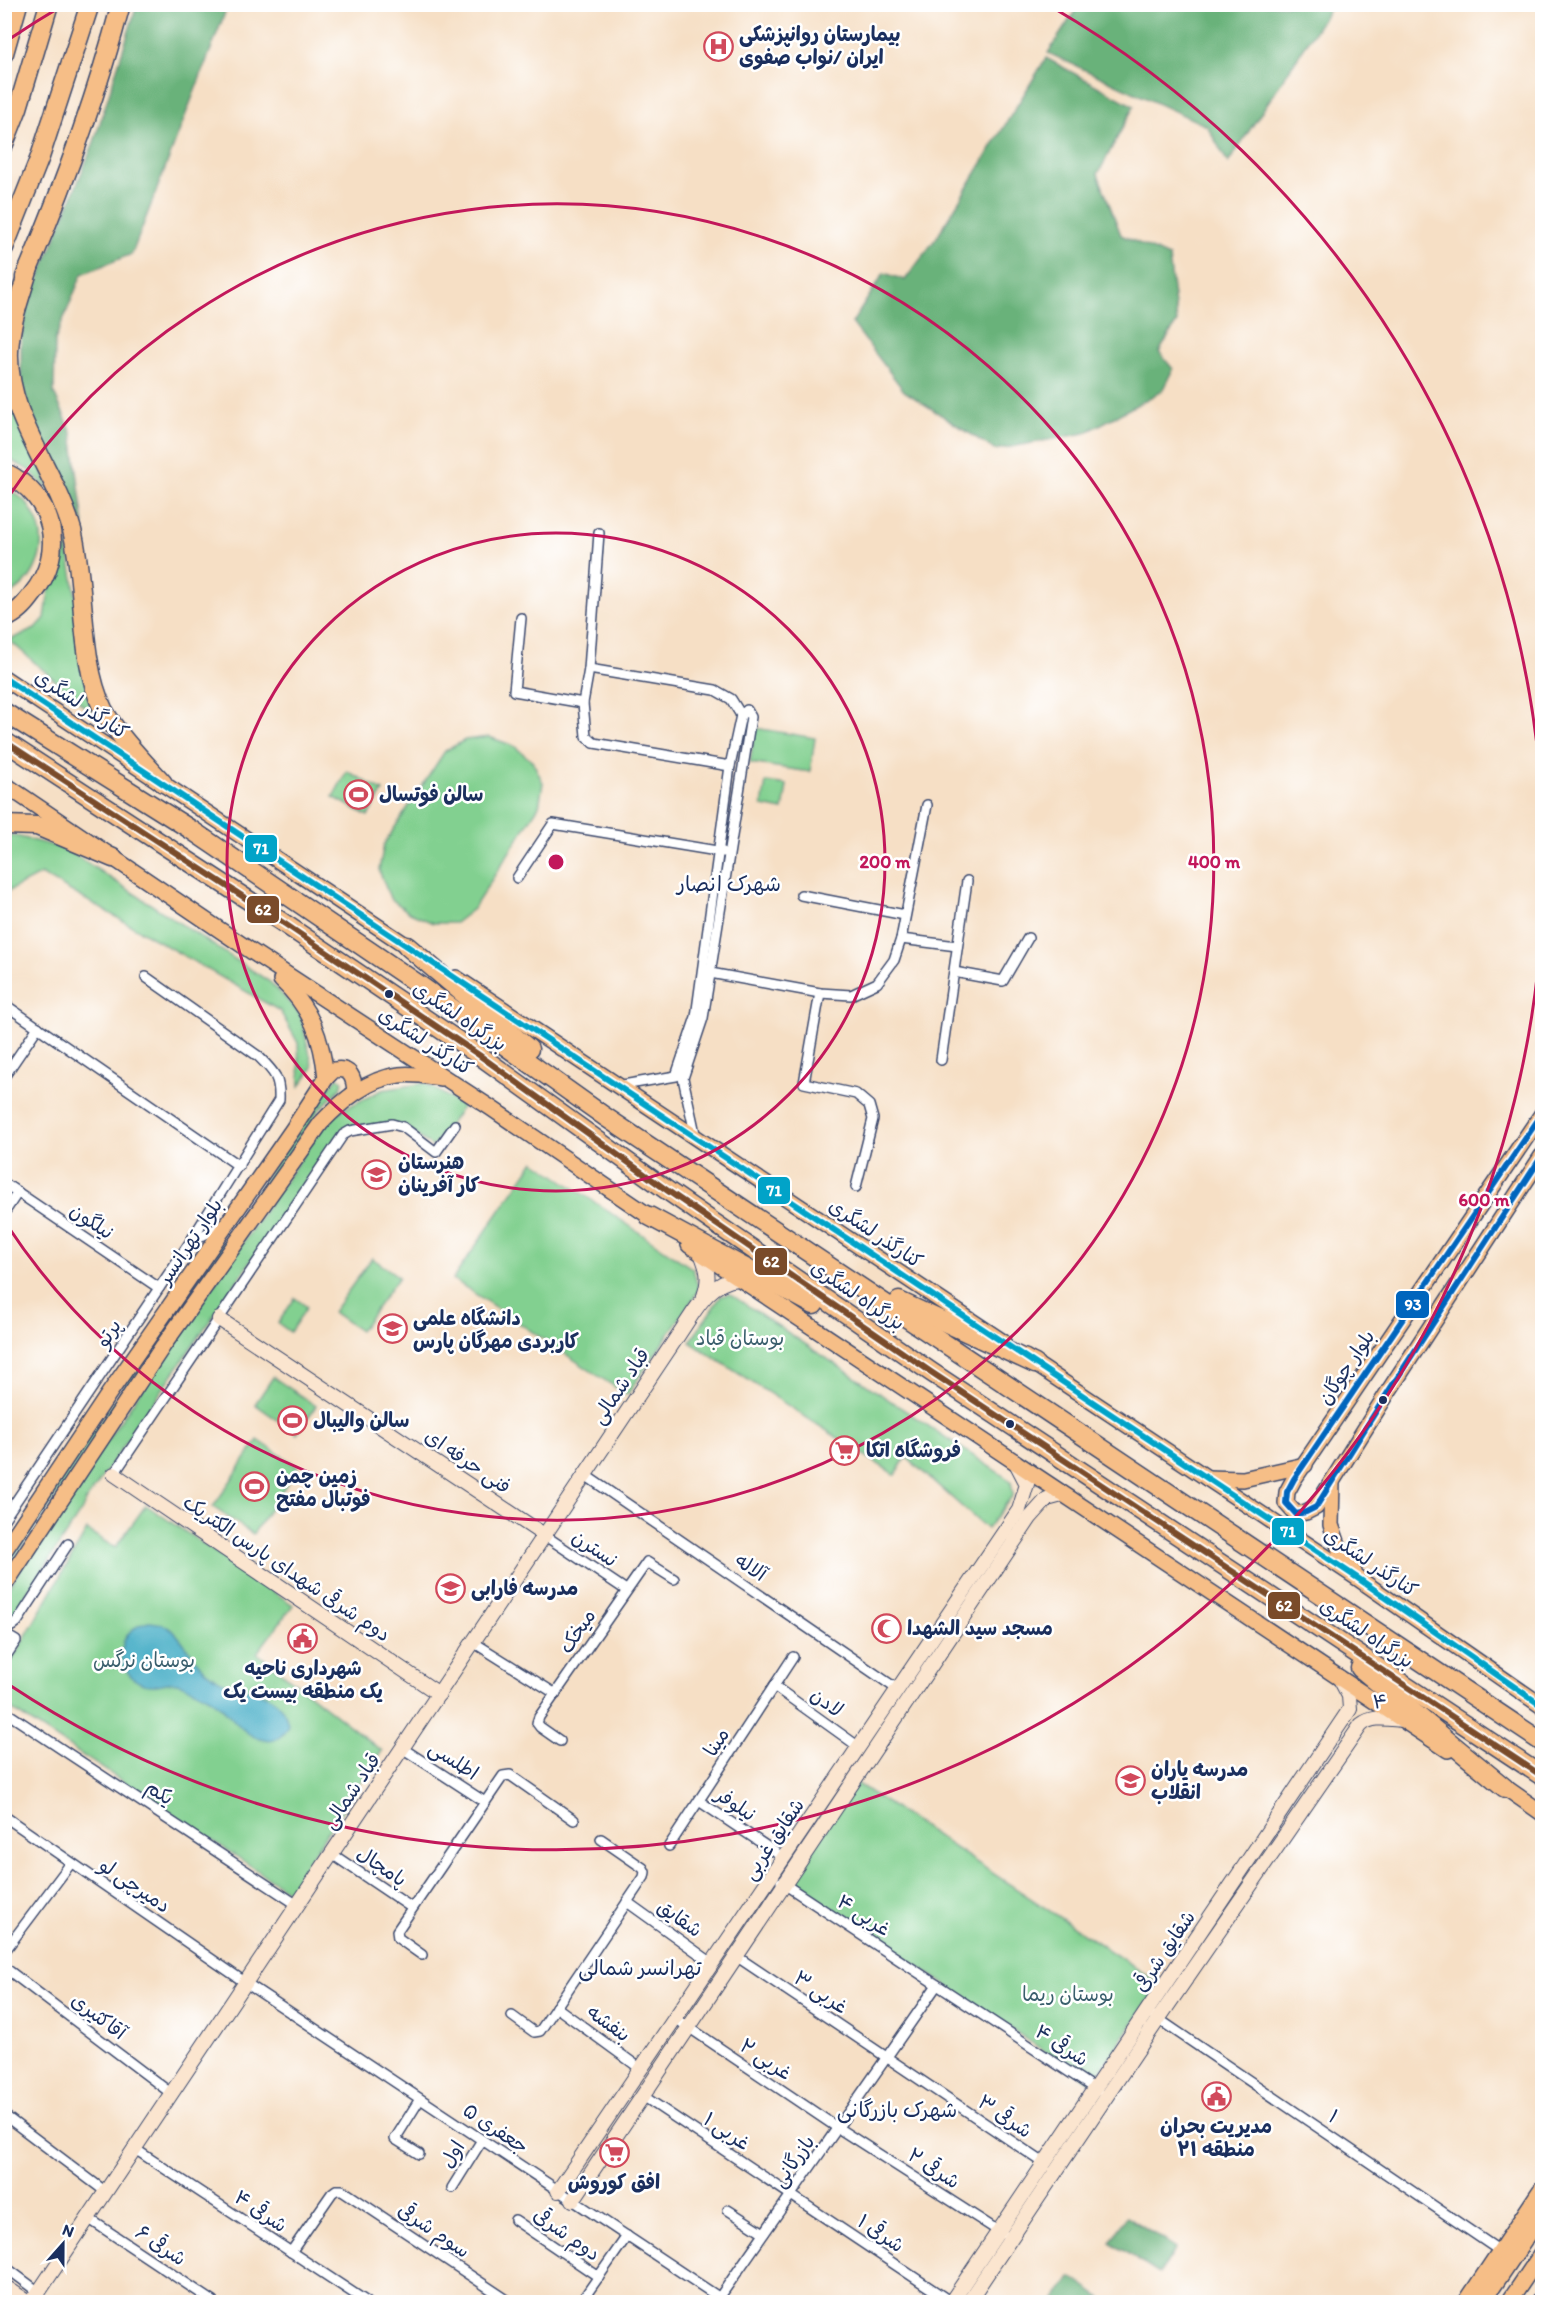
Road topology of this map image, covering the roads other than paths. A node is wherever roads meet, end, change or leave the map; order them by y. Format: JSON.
{"nodes":[{"id":1,"x":18,"y":4,"type":"edge"},
{"id":2,"x":49,"y":4,"type":"edge"},
{"id":3,"x":90,"y":4,"type":"edge"},
{"id":4,"x":121,"y":4,"type":"edge"},
{"id":5,"x":4,"y":53,"type":"edge"},
{"id":6,"x":4,"y":144,"type":"edge"},
{"id":7,"x":4,"y":248,"type":"edge"},
{"id":8,"x":29,"y":268,"type":"junction"},
{"id":9,"x":4,"y":322,"type":"edge"},
{"id":10,"x":4,"y":472,"type":"edge"},
{"id":11,"x":599,"y":533,"type":"dead end"},
{"id":12,"x":521,"y":618,"type":"dead end"},
{"id":13,"x":4,"y":619,"type":"edge"},
{"id":14,"x":589,"y":669,"type":"junction"},
{"id":15,"x":4,"y":678,"type":"edge"},
{"id":16,"x":584,"y":703,"type":"junction"},
{"id":17,"x":4,"y":712,"type":"edge"},
{"id":18,"x":741,"y":715,"type":"junction"},
{"id":19,"x":4,"y":741,"type":"edge"},
{"id":20,"x":730,"y":766,"type":"junction"},
{"id":21,"x":163,"y":783,"type":"junction"},
{"id":22,"x":4,"y":784,"type":"edge"},
{"id":23,"x":927,"y":805,"type":"dead end"},
{"id":24,"x":4,"y":825,"type":"edge"},
{"id":25,"x":724,"y":852,"type":"junction"},
{"id":26,"x":113,"y":858,"type":"junction"},
{"id":27,"x":517,"y":878,"type":"dead end"},
{"id":28,"x":967,"y":880,"type":"dead end"},
{"id":29,"x":801,"y":895,"type":"dead end"},
{"id":30,"x":905,"y":915,"type":"junction"},
{"id":31,"x":1028,"y":938,"type":"dead end"},
{"id":32,"x":901,"y":939,"type":"junction"},
{"id":33,"x":407,"y":946,"type":"junction"},
{"id":34,"x":957,"y":946,"type":"junction"},
{"id":35,"x":254,"y":953,"type":"junction"},
{"id":36,"x":706,"y":972,"type":"junction"},
{"id":37,"x":954,"y":972,"type":"junction"},
{"id":38,"x":146,"y":977,"type":"dead end"},
{"id":39,"x":820,"y":993,"type":"junction"},
{"id":40,"x":4,"y":1004,"type":"edge"},
{"id":41,"x":38,"y":1028,"type":"junction"},
{"id":42,"x":941,"y":1060,"type":"dead end"},
{"id":43,"x":4,"y":1077,"type":"edge"},
{"id":44,"x":326,"y":1078,"type":"junction"},
{"id":45,"x":443,"y":1078,"type":"junction"},
{"id":46,"x":617,"y":1086,"type":"junction"},
{"id":47,"x":355,"y":1092,"type":"junction"},
{"id":48,"x":1542,"y":1114,"type":"edge"},
{"id":49,"x":604,"y":1116,"type":"junction"},
{"id":50,"x":454,"y":1125,"type":"dead end"},
{"id":51,"x":696,"y":1138,"type":"junction"},
{"id":52,"x":1542,"y":1156,"type":"edge"},
{"id":53,"x":239,"y":1166,"type":"junction"},
{"id":54,"x":4,"y":1184,"type":"edge"},
{"id":55,"x":856,"y":1187,"type":"dead end"},
{"id":56,"x":18,"y":1192,"type":"junction"},
{"id":57,"x":4,"y":1213,"type":"edge"},
{"id":58,"x":649,"y":1216,"type":"junction"},
{"id":59,"x":226,"y":1224,"type":"junction"},
{"id":60,"x":190,"y":1242,"type":"junction"},
{"id":61,"x":701,"y":1254,"type":"junction"},
{"id":62,"x":849,"y":1278,"type":"junction"},
{"id":63,"x":738,"y":1279,"type":"junction"},
{"id":64,"x":159,"y":1288,"type":"junction"},
{"id":65,"x":702,"y":1300,"type":"junction"},
{"id":66,"x":219,"y":1319,"type":"junction"},
{"id":67,"x":1035,"y":1364,"type":"junction"},
{"id":68,"x":931,"y":1372,"type":"junction"},
{"id":69,"x":1016,"y":1461,"type":"junction"},
{"id":70,"x":1305,"y":1465,"type":"junction"},
{"id":71,"x":114,"y":1474,"type":"joint"},
{"id":72,"x":585,"y":1475,"type":"junction"},
{"id":73,"x":1207,"y":1478,"type":"junction"},
{"id":74,"x":1332,"y":1482,"type":"junction"},
{"id":75,"x":1062,"y":1495,"type":"junction"},
{"id":76,"x":1024,"y":1514,"type":"junction"},
{"id":77,"x":4,"y":1519,"type":"edge"},
{"id":78,"x":544,"y":1535,"type":"junction"},
{"id":79,"x":68,"y":1544,"type":"dead end"},
{"id":80,"x":4,"y":1551,"type":"edge"},
{"id":81,"x":674,"y":1579,"type":"dead end"},
{"id":82,"x":1359,"y":1579,"type":"junction"},
{"id":83,"x":4,"y":1586,"type":"edge"},
{"id":84,"x":626,"y":1590,"type":"junction"},
{"id":85,"x":1280,"y":1602,"type":"junction"},
{"id":86,"x":4,"y":1625,"type":"edge"},
{"id":87,"x":4,"y":1634,"type":"edge"},
{"id":88,"x":473,"y":1642,"type":"junction"},
{"id":89,"x":933,"y":1650,"type":"junction"},
{"id":90,"x":793,"y":1657,"type":"dead end"},
{"id":91,"x":4,"y":1659,"type":"edge"},
{"id":92,"x":1339,"y":1677,"type":"junction"},
{"id":93,"x":774,"y":1686,"type":"junction"},
{"id":94,"x":897,"y":1689,"type":"junction"},
{"id":95,"x":439,"y":1694,"type":"junction"},
{"id":96,"x":556,"y":1694,"type":"junction"},
{"id":97,"x":1542,"y":1706,"type":"edge"},
{"id":98,"x":4,"y":1710,"type":"edge"},
{"id":99,"x":1403,"y":1720,"type":"junction"},
{"id":100,"x":1361,"y":1725,"type":"joint"},
{"id":101,"x":560,"y":1741,"type":"dead end"},
{"id":102,"x":1542,"y":1742,"type":"edge"},
{"id":103,"x":859,"y":1747,"type":"junction"},
{"id":104,"x":402,"y":1748,"type":"junction"},
{"id":105,"x":1542,"y":1776,"type":"edge"},
{"id":106,"x":1505,"y":1788,"type":"junction"},
{"id":107,"x":699,"y":1801,"type":"junction"},
{"id":108,"x":485,"y":1802,"type":"junction"},
{"id":109,"x":1542,"y":1813,"type":"edge"},
{"id":110,"x":4,"y":1816,"type":"edge"},
{"id":111,"x":574,"y":1821,"type":"dead end"},
{"id":112,"x":601,"y":1839,"type":"dead end"},
{"id":113,"x":669,"y":1846,"type":"dead end"},
{"id":114,"x":332,"y":1854,"type":"junction"},
{"id":115,"x":784,"y":1858,"type":"junction"},
{"id":116,"x":71,"y":1863,"type":"junction"},
{"id":117,"x":771,"y":1876,"type":"junction"},
{"id":118,"x":784,"y":1884,"type":"junction"},
{"id":119,"x":627,"y":1902,"type":"junction"},
{"id":120,"x":296,"y":1904,"type":"junction"},
{"id":121,"x":412,"y":1908,"type":"junction"},
{"id":122,"x":4,"y":1952,"type":"edge"},
{"id":123,"x":422,"y":1955,"type":"dead end"},
{"id":124,"x":736,"y":1956,"type":"junction"},
{"id":125,"x":712,"y":1963,"type":"junction"},
{"id":126,"x":4,"y":1967,"type":"edge"},
{"id":127,"x":246,"y":1983,"type":"junction"},
{"id":128,"x":937,"y":1985,"type":"junction"},
{"id":129,"x":556,"y":2007,"type":"junction"},
{"id":130,"x":1153,"y":2015,"type":"junction"},
{"id":131,"x":512,"y":2016,"type":"dead end"},
{"id":132,"x":675,"y":2018,"type":"junction"},
{"id":133,"x":688,"y":2028,"type":"junction"},
{"id":134,"x":887,"y":2058,"type":"junction"},
{"id":135,"x":641,"y":2069,"type":"junction"},
{"id":136,"x":1101,"y":2092,"type":"junction"},
{"id":137,"x":172,"y":2094,"type":"junction"},
{"id":138,"x":643,"y":2096,"type":"junction"},
{"id":139,"x":420,"y":2099,"type":"junction"},
{"id":140,"x":4,"y":2115,"type":"edge"},
{"id":141,"x":838,"y":2128,"type":"junction"},
{"id":142,"x":482,"y":2140,"type":"junction"},
{"id":143,"x":135,"y":2149,"type":"junction"},
{"id":144,"x":419,"y":2154,"type":"dead end"},
{"id":145,"x":1044,"y":2163,"type":"junction"},
{"id":146,"x":452,"y":2188,"type":"dead end"},
{"id":147,"x":1542,"y":2188,"type":"edge"},
{"id":148,"x":558,"y":2191,"type":"junction"},
{"id":149,"x":105,"y":2192,"type":"junction"},
{"id":150,"x":791,"y":2195,"type":"junction"},
{"id":151,"x":573,"y":2200,"type":"junction"},
{"id":152,"x":728,"y":2210,"type":"dead end"},
{"id":153,"x":1542,"y":2212,"type":"edge"},
{"id":154,"x":88,"y":2218,"type":"junction"},
{"id":155,"x":515,"y":2220,"type":"dead end"},
{"id":156,"x":764,"y":2233,"type":"junction"},
{"id":157,"x":1005,"y":2235,"type":"junction"},
{"id":158,"x":627,"y":2236,"type":"junction"},
{"id":159,"x":1500,"y":2251,"type":"junction"},
{"id":160,"x":291,"y":2252,"type":"junction"},
{"id":161,"x":1542,"y":2253,"type":"edge"},
{"id":162,"x":4,"y":2266,"type":"edge"},
{"id":163,"x":598,"y":2277,"type":"junction"},
{"id":164,"x":4,"y":2286,"type":"edge"},
{"id":165,"x":1542,"y":2292,"type":"edge"},
{"id":166,"x":33,"y":2299,"type":"edge"},
{"id":167,"x":723,"y":2300,"type":"edge"},
{"id":168,"x":214,"y":2302,"type":"edge"},
{"id":169,"x":367,"y":2302,"type":"edge"},
{"id":170,"x":510,"y":2302,"type":"edge"},
{"id":171,"x":581,"y":2302,"type":"edge"},
{"id":172,"x":951,"y":2302,"type":"edge"},
{"id":173,"x":968,"y":2302,"type":"edge"},
{"id":174,"x":1466,"y":2302,"type":"edge"},
{"id":175,"x":1481,"y":2302,"type":"edge"},
{"id":176,"x":1509,"y":2302,"type":"edge"},
{"id":177,"x":1537,"y":2302,"type":"edge"}],
"edges":[{"from":1,"to":5,"type":"highway"},
{"from":2,"to":6,"type":"highway"},
{"from":3,"to":7,"type":"highway"},
{"from":4,"to":8,"type":"highway"},
{"from":8,"to":9,"type":"highway"},
{"from":8,"to":21,"type":"highway"},
{"from":10,"to":13,"type":"highway"},
{"from":11,"to":14,"type":"street"},
{"from":12,"to":16,"type":"street"},
{"from":14,"to":16,"type":"street"},
{"from":14,"to":18,"type":"street"},
{"from":15,"to":21,"type":"main road","name":"کنارگذر لشگری"},
{"from":16,"to":20,"type":"street"},
{"from":17,"to":49,"type":"highway","name":"بزرگراه لشگری"},
{"from":18,"to":20,"type":"street"},
{"from":18,"to":25,"type":"street"},
{"from":19,"to":68,"type":"highway","name":"بزرگراه لشگری"},
{"from":20,"to":25,"type":"street"},
{"from":21,"to":33,"type":"main road","name":"کنارگذر لشگری"},
{"from":22,"to":26,"type":"main road","name":"کنارگذر لشگری"},
{"from":23,"to":30,"type":"street"},
{"from":24,"to":26,"type":"highway"},
{"from":25,"to":27,"type":"street"},
{"from":25,"to":36,"type":"street"},
{"from":26,"to":35,"type":"main road","name":"کنارگذر لشگری"},
{"from":28,"to":34,"type":"street"},
{"from":29,"to":30,"type":"street"},
{"from":30,"to":32,"type":"street"},
{"from":31,"to":37,"type":"street"},
{"from":32,"to":34,"type":"street"},
{"from":32,"to":39,"type":"street"},
{"from":33,"to":46,"type":"main road","name":"کنارگذر لشگری"},
{"from":33,"to":49,"type":"highway"},
{"from":34,"to":37,"type":"street"},
{"from":35,"to":44,"type":"main road"},
{"from":35,"to":45,"type":"main road","name":"کنارگذر لشگری"},
{"from":36,"to":39,"type":"street"},
{"from":36,"to":46,"type":"street"},
{"from":36,"to":51,"type":"street"},
{"from":37,"to":42,"type":"street"},
{"from":38,"to":53,"type":"street","name":"پرتو"},
{"from":39,"to":55,"type":"street"},
{"from":40,"to":41,"type":"street"},
{"from":41,"to":43,"type":"street"},
{"from":41,"to":53,"type":"street"},
{"from":44,"to":47,"type":"main road"},
{"from":44,"to":59,"type":"main road","name":"بلوار تهرانسر"},
{"from":45,"to":47,"type":"main road","name":"بلوار تهرانسر"},
{"from":45,"to":58,"type":"main road","name":"کنارگذر لشگری"},
{"from":46,"to":51,"type":"main road","name":"کنارگذر لشگری"},
{"from":47,"to":83,"type":"main road","name":"بلوار تهرانسر"},
{"from":48,"to":70,"type":"main road","name":"بلوار چوگان"},
{"from":49,"to":62,"type":"highway","name":"بزرگراه لشگری"},
{"from":50,"to":66,"type":"street"},
{"from":51,"to":67,"type":"main road","name":"کنارگذر لشگری"},
{"from":52,"to":74,"type":"main road"},
{"from":53,"to":60,"type":"street","name":"پرتو"},
{"from":54,"to":56,"type":"street","name":"نیلگون"},
{"from":56,"to":57,"type":"street"},
{"from":56,"to":64,"type":"street","name":"نیلگون"},
{"from":58,"to":61,"type":"main road","name":"کنارگذر لشگری"},
{"from":58,"to":68,"type":"highway"},
{"from":59,"to":60,"type":"street"},
{"from":59,"to":80,"type":"main road","name":"بلوار تهرانسر"},
{"from":60,"to":64,"type":"street","name":"پرتو"},
{"from":61,"to":63,"type":"main road","name":"کنارگذر لشگری"},
{"from":61,"to":65,"type":"street"},
{"from":62,"to":67,"type":"highway"},
{"from":62,"to":102,"type":"highway","name":"بزرگراه لشگری"},
{"from":63,"to":65,"type":"street"},
{"from":63,"to":69,"type":"main road","name":"کنارگذر لشگری"},
{"from":64,"to":77,"type":"street","name":"پرتو"},
{"from":65,"to":72,"type":"street","name":"قباد شمالی"},
{"from":66,"to":71,"type":"street"},
{"from":66,"to":78,"type":"street","name":"فنی حرفه ای"},
{"from":67,"to":73,"type":"main road","name":"کنارگذر لشگری"},
{"from":68,"to":85,"type":"highway","name":"بزرگراه لشگری"},
{"from":69,"to":75,"type":"main road","name":"کنارگذر لشگری"},
{"from":69,"to":76,"type":"street"},
{"from":70,"to":73,"type":"main road"},
{"from":70,"to":74,"type":"main road","name":"بلوار چوگان"},
{"from":71,"to":95,"type":"street","name":"دوم شرقی شهدای پارس الکتریک"},
{"from":72,"to":78,"type":"street","name":"قباد شمالی"},
{"from":72,"to":94,"type":"street","name":"آلاله"},
{"from":73,"to":82,"type":"main road","name":"کنارگذر لشگری"},
{"from":74,"to":82,"type":"main road"},
{"from":75,"to":76,"type":"street"},
{"from":75,"to":92,"type":"main road","name":"کنارگذر لشگری"},
{"from":76,"to":89,"type":"street","name":"شقایق غربی"},
{"from":78,"to":84,"type":"street","name":"نسترن"},
{"from":78,"to":88,"type":"street","name":"قباد شمالی"},
{"from":79,"to":86,"type":"street"},
{"from":81,"to":84,"type":"street","name":"میخک"},
{"from":82,"to":97,"type":"main road","name":"کنارگذر لشگری"},
{"from":84,"to":96,"type":"street","name":"میخک"},
{"from":85,"to":105,"type":"highway","name":"بزرگراه لشگری"},
{"from":85,"to":106,"type":"highway"},
{"from":87,"to":91,"type":"street"},
{"from":88,"to":95,"type":"street","name":"قباد شمالی"},
{"from":88,"to":96,"type":"street"},
{"from":89,"to":94,"type":"street","name":"شقایق غربی"},
{"from":89,"to":118,"type":"street","name":"شقایق غربی"},
{"from":90,"to":93,"type":"street","name":"مینا"},
{"from":92,"to":99,"type":"main road","name":"کنارگذر لشگری"},
{"from":92,"to":130,"type":"street","name":"شقایق شرقی"},
{"from":93,"to":103,"type":"street","name":"لادن"},
{"from":93,"to":107,"type":"street","name":"مینا"},
{"from":94,"to":103,"type":"street","name":"شقایق غربی"},
{"from":95,"to":104,"type":"street","name":"قباد شمالی"},
{"from":96,"to":101,"type":"street","name":"میخک"},
{"from":98,"to":120,"type":"street","name":"یکم"},
{"from":99,"to":100,"type":"street","name":"۴"},
{"from":99,"to":106,"type":"main road","name":"کنارگذر لشگری"},
{"from":100,"to":130,"type":"street","name":"شقایق شرقی"},
{"from":103,"to":115,"type":"street","name":"شقایق غربی"},
{"from":104,"to":108,"type":"street","name":"اطلسی"},
{"from":104,"to":114,"type":"street","name":"قباد شمالی"},
{"from":106,"to":109,"type":"main road","name":"کنارگذر لشگری"},
{"from":107,"to":113,"type":"street","name":"مینا"},
{"from":107,"to":115,"type":"street","name":"نیلوفر"},
{"from":108,"to":111,"type":"street"},
{"from":108,"to":121,"type":"street"},
{"from":110,"to":116,"type":"street","name":"دمیرچی لو"},
{"from":112,"to":119,"type":"street"},
{"from":114,"to":120,"type":"street","name":"قباد شمالی"},
{"from":114,"to":121,"type":"street","name":"پامچال"},
{"from":115,"to":117,"type":"street","name":"شقایق غربی"},
{"from":116,"to":122,"type":"street"},
{"from":116,"to":127,"type":"street","name":"دمیرچی لو"},
{"from":117,"to":118,"type":"street","name":"۴ غربی"},
{"from":117,"to":125,"type":"street","name":"شقایق غربی"},
{"from":118,"to":124,"type":"street","name":"شقایق غربی"},
{"from":118,"to":128,"type":"street","name":"۴ غربی"},
{"from":119,"to":125,"type":"street","name":"شقایق"},
{"from":119,"to":129,"type":"street"},
{"from":120,"to":127,"type":"street","name":"قباد شمالی"},
{"from":121,"to":123,"type":"street"},
{"from":124,"to":133,"type":"street","name":"شقایق غربی"},
{"from":124,"to":134,"type":"street","name":"۳ غربی"},
{"from":125,"to":132,"type":"street","name":"شقایق غربی"},
{"from":126,"to":137,"type":"street","name":"آقاکثیری"},
{"from":127,"to":137,"type":"street","name":"قباد شمالی"},
{"from":127,"to":139,"type":"street","name":"جعفری ۵"},
{"from":128,"to":134,"type":"street","name":"بازرگانی"},
{"from":128,"to":136,"type":"street","name":"۴ شرقی"},
{"from":129,"to":131,"type":"street"},
{"from":129,"to":135,"type":"street","name":"بنفشه"},
{"from":130,"to":136,"type":"street","name":"شقایق شرقی"},
{"from":130,"to":159,"type":"street","name":"۱"},
{"from":132,"to":133,"type":"street","name":"۲ غربی"},
{"from":132,"to":135,"type":"street","name":"شقایق غربی"},
{"from":133,"to":138,"type":"street","name":"شقایق غربی"},
{"from":133,"to":141,"type":"street","name":"۲ غربی"},
{"from":134,"to":141,"type":"street","name":"بازرگانی"},
{"from":134,"to":145,"type":"street","name":"۳ شرقی"},
{"from":135,"to":148,"type":"street","name":"شقایق غربی"},
{"from":136,"to":145,"type":"street","name":"شقایق شرقی"},
{"from":136,"to":157,"type":"street","name":"شقایق شرقی"},
{"from":137,"to":143,"type":"street","name":"قباد شمالی"},
{"from":138,"to":150,"type":"street","name":"۱ غربی"},
{"from":138,"to":151,"type":"street","name":"شقایق غربی"},
{"from":139,"to":142,"type":"street","name":"جعفری ۵"},
{"from":139,"to":144,"type":"street"},
{"from":140,"to":149,"type":"street"},
{"from":141,"to":150,"type":"street","name":"بازرگانی"},
{"from":141,"to":157,"type":"street","name":"۲ شرقی"},
{"from":142,"to":146,"type":"street","name":"اول"},
{"from":142,"to":148,"type":"street","name":"جعفری ۵"},
{"from":143,"to":149,"type":"street","name":"قباد شمالی"},
{"from":143,"to":160,"type":"street","name":"۴ شرقی"},
{"from":145,"to":157,"type":"street","name":"شقایق شرقی"},
{"from":147,"to":159,"type":"main road"},
{"from":148,"to":151,"type":"street","name":"جعفری ۵"},
{"from":149,"to":154,"type":"street","name":"قباد شمالی"},
{"from":150,"to":156,"type":"street","name":"بازرگانی"},
{"from":150,"to":172,"type":"street","name":"۱ شرقی"},
{"from":151,"to":158,"type":"street","name":"جعفری ۵"},
{"from":152,"to":156,"type":"street"},
{"from":153,"to":175,"type":"highway"},
{"from":154,"to":166,"type":"street","name":"قباد شمالی"},
{"from":154,"to":168,"type":"street","name":"۶ شرقی"},
{"from":155,"to":163,"type":"street","name":"دوم شرقی"},
{"from":156,"to":167,"type":"street","name":"بازرگانی"},
{"from":157,"to":172,"type":"street","name":"شقایق شرقی"},
{"from":157,"to":173,"type":"street","name":"شقایق شرقی"},
{"from":158,"to":163,"type":"street"},
{"from":158,"to":167,"type":"street","name":"جعفری ۵"},
{"from":159,"to":174,"type":"main road"},
{"from":160,"to":169,"type":"street","name":"۴ شرقی"},
{"from":160,"to":170,"type":"street","name":"سوم شرقی"},
{"from":161,"to":176,"type":"main road"},
{"from":162,"to":166,"type":"street"},
{"from":163,"to":171,"type":"street"},
{"from":164,"to":166,"type":"street"},
{"from":165,"to":177,"type":"street"}]}
